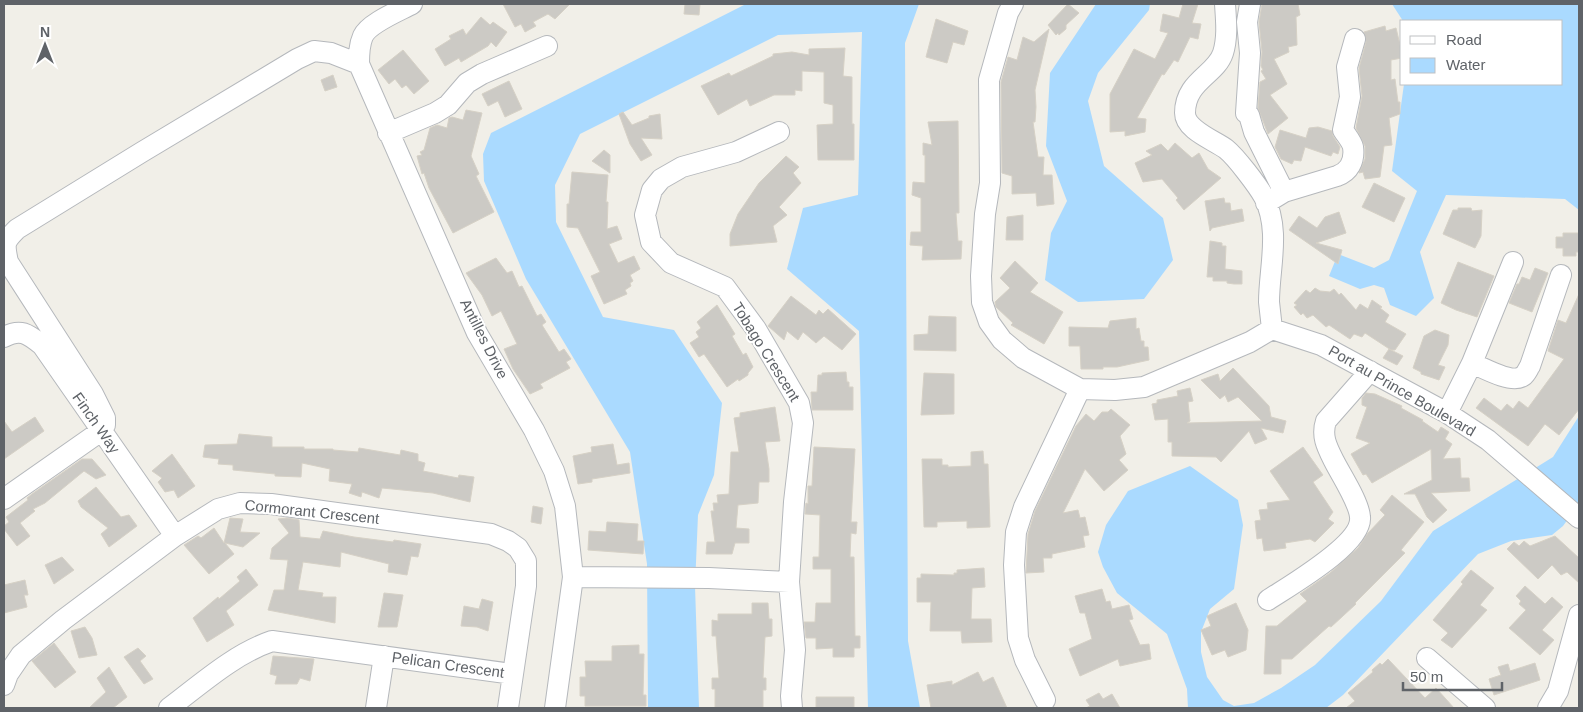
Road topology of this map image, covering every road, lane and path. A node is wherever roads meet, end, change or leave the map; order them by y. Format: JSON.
{"nodes":[{"id":1,"x":412,"y":4,"type":"edge"},
{"id":2,"x":1013,"y":4,"type":"edge"},
{"id":3,"x":1225,"y":4,"type":"edge"},
{"id":4,"x":1250,"y":4,"type":"edge"},
{"id":5,"x":1355,"y":40,"type":"dead end"},
{"id":6,"x":547,"y":46,"type":"dead end"},
{"id":7,"x":359,"y":64,"type":"junction"},
{"id":8,"x":779,"y":132,"type":"dead end"},
{"id":9,"x":388,"y":133,"type":"junction"},
{"id":10,"x":1284,"y":192,"type":"junction"},
{"id":11,"x":1266,"y":203,"type":"junction"},
{"id":12,"x":1513,"y":262,"type":"dead end"},
{"id":13,"x":1561,"y":275,"type":"dead end"},
{"id":14,"x":1272,"y":329,"type":"junction"},
{"id":15,"x":4,"y":337,"type":"edge"},
{"id":16,"x":1472,"y":363,"type":"junction"},
{"id":17,"x":1370,"y":371,"type":"junction"},
{"id":18,"x":1080,"y":389,"type":"junction"},
{"id":19,"x":1447,"y":413,"type":"junction"},
{"id":20,"x":101,"y":431,"type":"junction"},
{"id":21,"x":4,"y":499,"type":"edge"},
{"id":22,"x":1579,"y":518,"type":"edge"},
{"id":23,"x":175,"y":536,"type":"junction"},
{"id":24,"x":573,"y":577,"type":"junction"},
{"id":25,"x":789,"y":582,"type":"junction"},
{"id":26,"x":1268,"y":600,"type":"dead end"},
{"id":27,"x":1579,"y":615,"type":"edge"},
{"id":28,"x":384,"y":656,"type":"junction"},
{"id":29,"x":1427,"y":658,"type":"dead end"},
{"id":30,"x":512,"y":674,"type":"junction"},
{"id":31,"x":4,"y":685,"type":"edge"},
{"id":32,"x":1045,"y":700,"type":"dead end"},
{"id":33,"x":169,"y":708,"type":"edge"},
{"id":34,"x":376,"y":708,"type":"edge"},
{"id":35,"x":508,"y":708,"type":"edge"},
{"id":36,"x":556,"y":708,"type":"edge"},
{"id":37,"x":792,"y":708,"type":"edge"},
{"id":38,"x":1486,"y":708,"type":"edge"},
{"id":39,"x":1548,"y":708,"type":"edge"}],
"edges":[{"from":1,"to":7,"type":"street"},
{"from":2,"to":18,"type":"street"},
{"from":3,"to":11,"type":"street"},
{"from":4,"to":10,"type":"street"},
{"from":5,"to":10,"type":"street"},
{"from":6,"to":9,"type":"street"},
{"from":7,"to":9,"type":"street","name":"Antilles Drive"},
{"from":7,"to":20,"type":"street"},
{"from":8,"to":25,"type":"street","name":"Tobago Crescent"},
{"from":9,"to":24,"type":"street","name":"Antilles Drive"},
{"from":10,"to":11,"type":"street"},
{"from":11,"to":14,"type":"street"},
{"from":12,"to":16,"type":"street"},
{"from":13,"to":16,"type":"street"},
{"from":14,"to":17,"type":"street","name":"Port au Prince Boulevard"},
{"from":14,"to":18,"type":"street"},
{"from":15,"to":20,"type":"street","name":"Finch Way"},
{"from":16,"to":19,"type":"street"},
{"from":17,"to":19,"type":"street","name":"Port au Prince Boulevard"},
{"from":17,"to":26,"type":"street"},
{"from":18,"to":32,"type":"street"},
{"from":19,"to":22,"type":"street","name":"Port au Prince Boulevard"},
{"from":20,"to":21,"type":"street"},
{"from":20,"to":23,"type":"street","name":"Finch Way"},
{"from":23,"to":30,"type":"street","name":"Cormorant Crescent"},
{"from":23,"to":31,"type":"street","name":"Cormorant Crescent"},
{"from":24,"to":25,"type":"street"},
{"from":24,"to":36,"type":"street","name":"Antilles Drive"},
{"from":25,"to":37,"type":"street","name":"Tobago Crescent"},
{"from":27,"to":39,"type":"street"},
{"from":28,"to":30,"type":"street","name":"Pelican Crescent"},
{"from":28,"to":33,"type":"street","name":"Pelican Crescent"},
{"from":28,"to":34,"type":"street","name":"Pelican Crescent"},
{"from":29,"to":38,"type":"street"},
{"from":30,"to":35,"type":"street","name":"Cormorant Crescent"}]}
